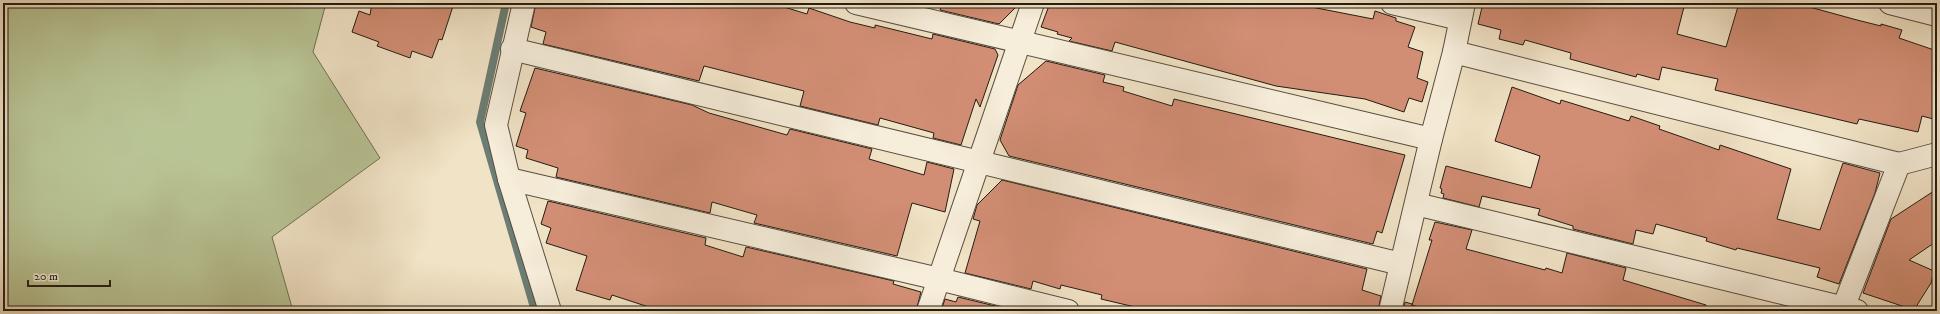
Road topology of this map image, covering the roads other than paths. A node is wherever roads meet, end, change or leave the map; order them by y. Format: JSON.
{"nodes":[{"id":1,"x":524,"y":3,"type":"edge"},
{"id":2,"x":856,"y":3,"type":"edge"},
{"id":3,"x":1033,"y":3,"type":"edge"},
{"id":4,"x":1392,"y":3,"type":"edge"},
{"id":5,"x":1890,"y":3,"type":"edge"},
{"id":6,"x":1462,"y":11,"type":"edge"},
{"id":7,"x":1937,"y":15,"type":"edge"},
{"id":8,"x":1021,"y":42,"type":"junction"},
{"id":9,"x":512,"y":49,"type":"junction"},
{"id":10,"x":1454,"y":52,"type":"junction"},
{"id":11,"x":1431,"y":139,"type":"junction"},
{"id":12,"x":1937,"y":154,"type":"edge"},
{"id":13,"x":978,"y":161,"type":"junction"},
{"id":14,"x":1899,"y":164,"type":"junction"},
{"id":15,"x":509,"y":178,"type":"junction"},
{"id":16,"x":1416,"y":204,"type":"junction"},
{"id":17,"x":1401,"y":264,"type":"junction"},
{"id":18,"x":939,"y":279,"type":"junction"},
{"id":19,"x":1848,"y":310,"type":"edge"},
{"id":20,"x":550,"y":311,"type":"edge"},
{"id":21,"x":928,"y":311,"type":"edge"},
{"id":22,"x":1068,"y":311,"type":"edge"},
{"id":23,"x":1390,"y":311,"type":"edge"}],
"edges":[{"from":1,"to":9,"type":"street"},
{"from":2,"to":8,"type":"street"},
{"from":3,"to":8,"type":"street"},
{"from":4,"to":6,"type":"street"},
{"from":5,"to":7,"type":"street"},
{"from":6,"to":10,"type":"street"},
{"from":8,"to":11,"type":"street"},
{"from":8,"to":13,"type":"street"},
{"from":9,"to":13,"type":"street"},
{"from":9,"to":15,"type":"street"},
{"from":10,"to":11,"type":"street"},
{"from":10,"to":14,"type":"street"},
{"from":11,"to":16,"type":"street"},
{"from":12,"to":14,"type":"street"},
{"from":13,"to":17,"type":"street"},
{"from":13,"to":18,"type":"street"},
{"from":14,"to":19,"type":"street"},
{"from":15,"to":18,"type":"street"},
{"from":15,"to":20,"type":"street"},
{"from":16,"to":17,"type":"street"},
{"from":16,"to":19,"type":"street"},
{"from":17,"to":23,"type":"street"},
{"from":18,"to":21,"type":"street"},
{"from":18,"to":22,"type":"street"}]}
